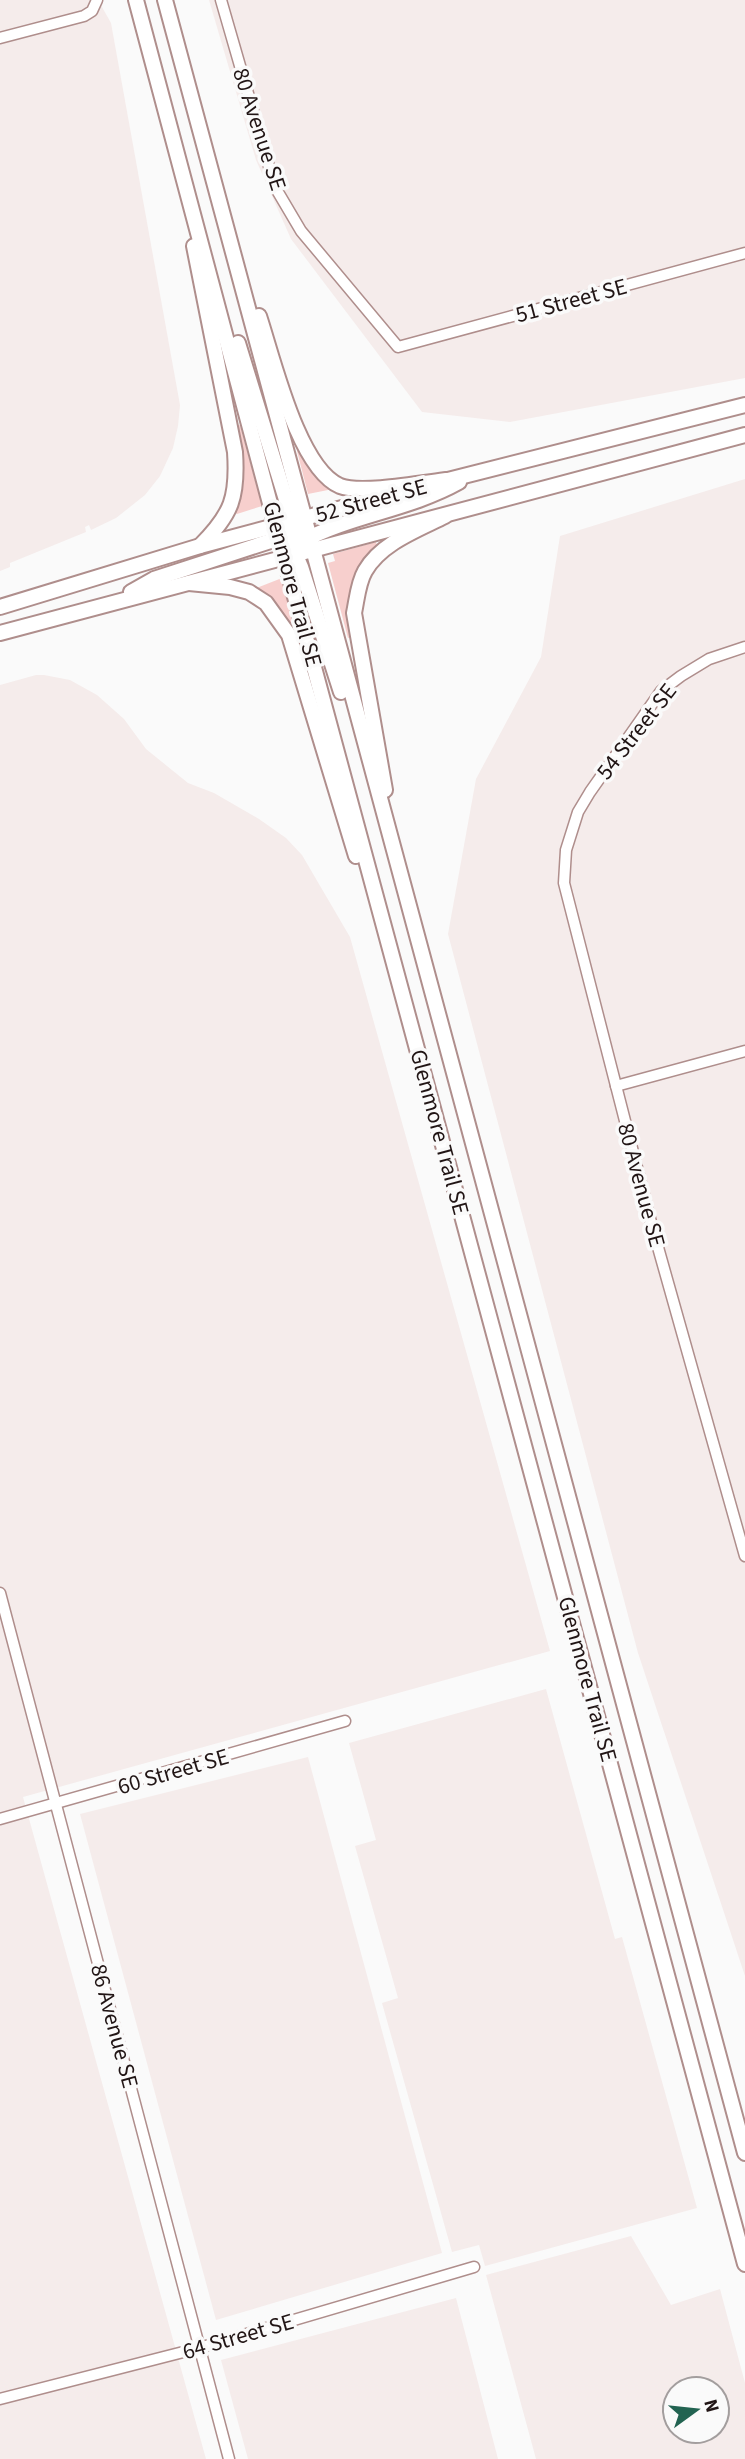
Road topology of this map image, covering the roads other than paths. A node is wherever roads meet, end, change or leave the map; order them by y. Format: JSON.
{"nodes":[{"id":1,"x":136,"y":0,"type":"edge"},
{"id":2,"x":165,"y":0,"type":"edge"},
{"id":3,"x":221,"y":0,"type":"edge"},
{"id":4,"x":97,"y":2,"type":"edge"},
{"id":5,"x":0,"y":38,"type":"edge"},
{"id":6,"x":180,"y":166,"type":"junction"},
{"id":7,"x":220,"y":206,"type":"junction"},
{"id":8,"x":745,"y":253,"type":"edge"},
{"id":9,"x":398,"y":347,"type":"joint"},
{"id":10,"x":745,"y":405,"type":"edge"},
{"id":11,"x":745,"y":435,"type":"edge"},
{"id":12,"x":475,"y":473,"type":"junction"},
{"id":13,"x":447,"y":480,"type":"junction"},
{"id":14,"x":444,"y":516,"type":"junction"},
{"id":15,"x":295,"y":538,"type":"junction"},
{"id":16,"x":200,"y":546,"type":"junction"},
{"id":17,"x":189,"y":583,"type":"junction"},
{"id":18,"x":114,"y":602,"type":"junction"},
{"id":19,"x":0,"y":607,"type":"edge"},
{"id":20,"x":0,"y":633,"type":"edge"},
{"id":21,"x":745,"y":647,"type":"edge"},
{"id":22,"x":578,"y":813,"type":"joint"},
{"id":23,"x":389,"y":833,"type":"junction"},
{"id":24,"x":380,"y":906,"type":"junction"},
{"id":25,"x":745,"y":1051,"type":"edge"},
{"id":26,"x":616,"y":1086,"type":"junction"},
{"id":27,"x":745,"y":1556,"type":"edge"},
{"id":28,"x":0,"y":1593,"type":"edge"},
{"id":29,"x":345,"y":1721,"type":"dead end"},
{"id":30,"x":57,"y":1804,"type":"junction"},
{"id":31,"x":0,"y":1819,"type":"edge"},
{"id":32,"x":726,"y":2083,"type":"junction"},
{"id":33,"x":745,"y":2125,"type":"edge"},
{"id":34,"x":745,"y":2153,"type":"edge"},
{"id":35,"x":745,"y":2264,"type":"edge"},
{"id":36,"x":474,"y":2267,"type":"dead end"},
{"id":37,"x":199,"y":2348,"type":"junction"},
{"id":38,"x":0,"y":2399,"type":"edge"},
{"id":39,"x":229,"y":2459,"type":"edge"}],
"edges":[{"from":1,"to":6,"type":"main road","name":"Glenmore Trail SE"},
{"from":2,"to":7,"type":"main road","name":"Glenmore Trail SE"},
{"from":3,"to":9,"type":"street","name":"80 Avenue SE"},
{"from":4,"to":5,"type":"street"},
{"from":6,"to":15,"type":"main road","name":"Glenmore Trail SE"},
{"from":6,"to":16,"type":"main road"},
{"from":7,"to":13,"type":"main road"},
{"from":7,"to":15,"type":"main road","name":"Glenmore Trail SE"},
{"from":8,"to":9,"type":"street","name":"51 Street SE"},
{"from":10,"to":12,"type":"main road","name":"52 Street SE"},
{"from":11,"to":14,"type":"main road","name":"52 Street SE"},
{"from":12,"to":13,"type":"main road","name":"52 Street SE"},
{"from":12,"to":15,"type":"main road"},
{"from":13,"to":15,"type":"main road","name":"52 Street SE"},
{"from":14,"to":15,"type":"main road","name":"52 Street SE"},
{"from":14,"to":23,"type":"main road"},
{"from":15,"to":16,"type":"main road","name":"52 Street SE"},
{"from":15,"to":17,"type":"main road","name":"52 Street SE"},
{"from":15,"to":18,"type":"main road"},
{"from":15,"to":23,"type":"main road","name":"Glenmore Trail SE"},
{"from":15,"to":24,"type":"main road","name":"Glenmore Trail SE"},
{"from":16,"to":19,"type":"main road","name":"52 Street SE"},
{"from":17,"to":18,"type":"main road","name":"52 Street SE"},
{"from":17,"to":24,"type":"main road"},
{"from":18,"to":20,"type":"main road","name":"52 Street SE"},
{"from":21,"to":22,"type":"street","name":"54 Street SE"},
{"from":22,"to":26,"type":"street","name":"80 Avenue SE"},
{"from":23,"to":32,"type":"main road","name":"Glenmore Trail SE"},
{"from":24,"to":35,"type":"main road","name":"Glenmore Trail SE"},
{"from":25,"to":26,"type":"street"},
{"from":26,"to":27,"type":"street","name":"80 Avenue SE"},
{"from":28,"to":30,"type":"street","name":"86 Avenue SE"},
{"from":29,"to":30,"type":"street","name":"60 Street SE"},
{"from":30,"to":31,"type":"street","name":"60 Street SE"},
{"from":30,"to":37,"type":"street","name":"86 Avenue SE"},
{"from":32,"to":33,"type":"main road"},
{"from":32,"to":34,"type":"main road","name":"Glenmore Trail SE"},
{"from":36,"to":37,"type":"street","name":"64 Street SE"},
{"from":37,"to":38,"type":"street","name":"64 Street SE"},
{"from":37,"to":39,"type":"street","name":"86 Avenue SE"}]}
